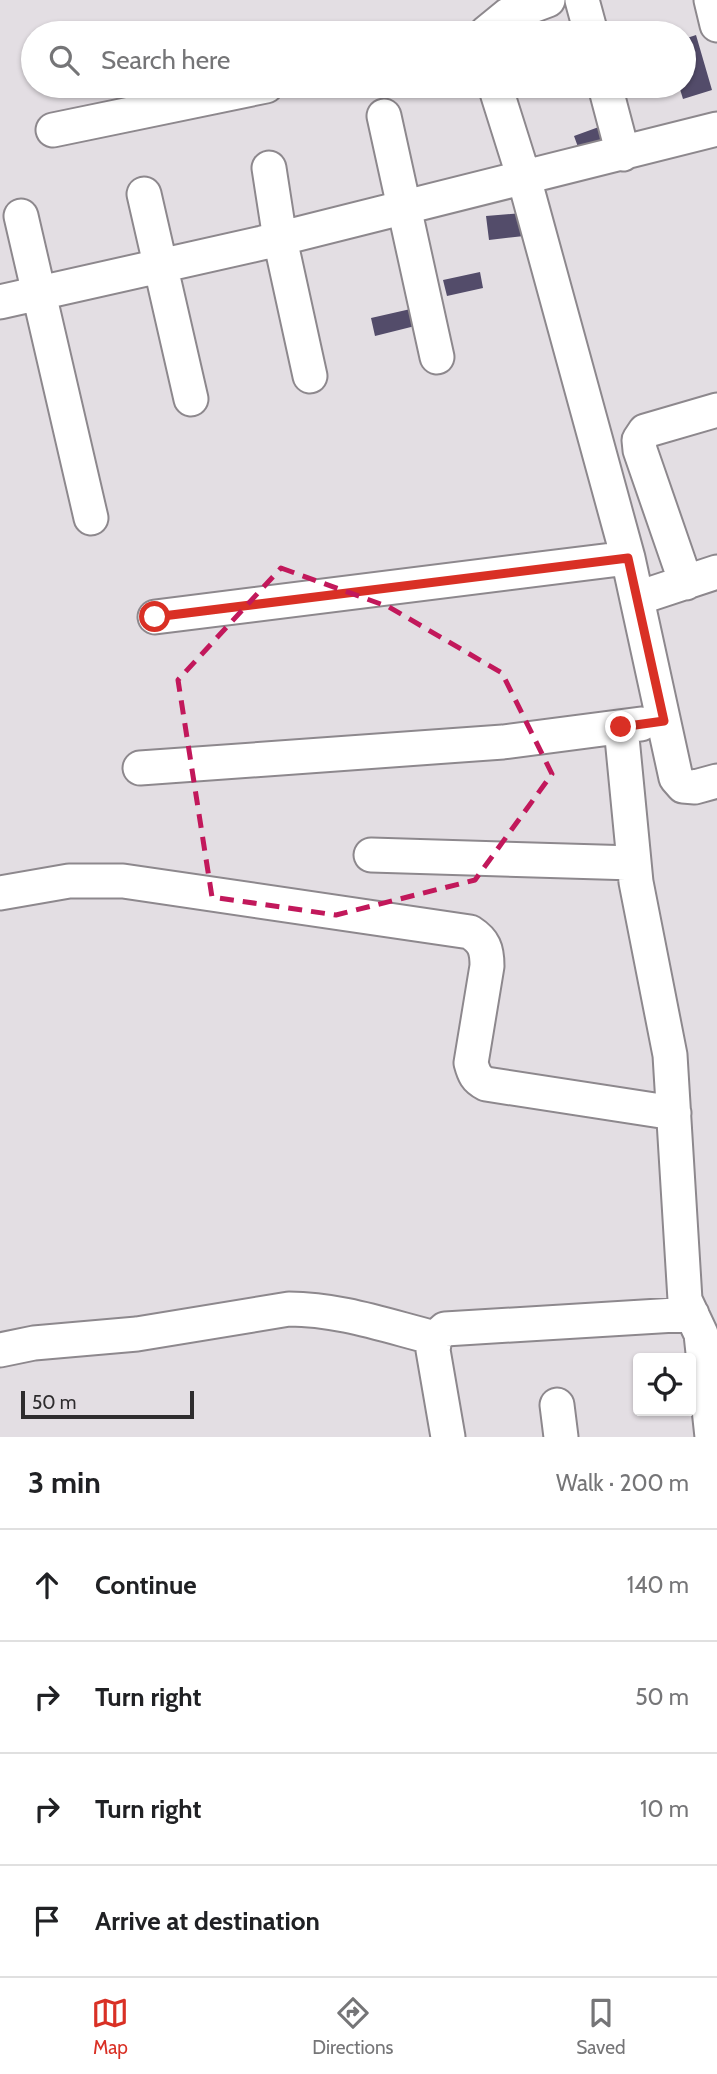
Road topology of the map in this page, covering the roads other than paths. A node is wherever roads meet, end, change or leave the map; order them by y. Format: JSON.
{"nodes":[{"id":1,"x":548,"y":0,"type":"edge"},
{"id":2,"x":582,"y":0,"type":"edge"},
{"id":3,"x":711,"y":0,"type":"edge"},
{"id":4,"x":489,"y":20,"type":"edge"},
{"id":5,"x":588,"y":21,"type":"edge"},
{"id":6,"x":717,"y":24,"type":"edge"},
{"id":7,"x":208,"y":98,"type":"edge"},
{"id":8,"x":499,"y":98,"type":"edge"},
{"id":9,"x":608,"y":98,"type":"edge"},
{"id":10,"x":384,"y":117,"type":"dead end"},
{"id":11,"x":717,"y":129,"type":"edge"},
{"id":12,"x":53,"y":130,"type":"dead end"},
{"id":13,"x":623,"y":153,"type":"junction"},
{"id":14,"x":269,"y":168,"type":"dead end"},
{"id":15,"x":523,"y":178,"type":"junction"},
{"id":16,"x":144,"y":194,"type":"dead end"},
{"id":17,"x":403,"y":209,"type":"junction"},
{"id":18,"x":22,"y":216,"type":"dead end"},
{"id":19,"x":280,"y":239,"type":"junction"},
{"id":20,"x":159,"y":265,"type":"junction"},
{"id":21,"x":40,"y":293,"type":"junction"},
{"id":22,"x":0,"y":302,"type":"edge"},
{"id":23,"x":437,"y":357,"type":"dead end"},
{"id":24,"x":310,"y":376,"type":"dead end"},
{"id":25,"x":191,"y":399,"type":"dead end"},
{"id":26,"x":717,"y":410,"type":"edge"},
{"id":27,"x":91,"y":518,"type":"dead end"},
{"id":28,"x":628,"y":558,"type":"junction"},
{"id":29,"x":708,"y":579,"type":"edge"},
{"id":30,"x":638,"y":598,"type":"junction"},
{"id":31,"x":155,"y":617,"type":"dead end"},
{"id":32,"x":664,"y":721,"type":"junction"},
{"id":33,"x":621,"y":727,"type":"junction"},
{"id":34,"x":140,"y":768,"type":"dead end"},
{"id":35,"x":717,"y":781,"type":"edge"},
{"id":36,"x":371,"y":855,"type":"dead end"},
{"id":37,"x":634,"y":863,"type":"junction"},
{"id":38,"x":0,"y":893,"type":"edge"},
{"id":39,"x":674,"y":1113,"type":"junction"},
{"id":40,"x":692,"y":1314,"type":"junction"},
{"id":41,"x":435,"y":1338,"type":"junction"},
{"id":42,"x":0,"y":1350,"type":"edge"},
{"id":43,"x":448,"y":1437,"type":"edge"},
{"id":44,"x":712,"y":1437,"type":"edge"}],
"edges":[{"from":1,"to":4,"type":"street"},
{"from":2,"to":5,"type":"street"},
{"from":3,"to":6,"type":"street"},
{"from":7,"to":12,"type":"street"},
{"from":8,"to":15,"type":"street"},
{"from":9,"to":13,"type":"street"},
{"from":10,"to":17,"type":"street"},
{"from":11,"to":13,"type":"street"},
{"from":13,"to":15,"type":"street"},
{"from":14,"to":19,"type":"street"},
{"from":15,"to":17,"type":"street"},
{"from":15,"to":28,"type":"street"},
{"from":16,"to":20,"type":"street"},
{"from":17,"to":19,"type":"street"},
{"from":17,"to":23,"type":"street"},
{"from":18,"to":21,"type":"street"},
{"from":19,"to":20,"type":"street"},
{"from":19,"to":24,"type":"street"},
{"from":20,"to":21,"type":"street"},
{"from":20,"to":25,"type":"street"},
{"from":21,"to":22,"type":"street"},
{"from":21,"to":27,"type":"street"},
{"from":26,"to":29,"type":"street"},
{"from":28,"to":30,"type":"street"},
{"from":28,"to":31,"type":"street"},
{"from":29,"to":30,"type":"street"},
{"from":30,"to":32,"type":"street"},
{"from":32,"to":33,"type":"street"},
{"from":32,"to":35,"type":"street"},
{"from":33,"to":34,"type":"street"},
{"from":33,"to":37,"type":"street"},
{"from":36,"to":37,"type":"street"},
{"from":37,"to":39,"type":"street"},
{"from":38,"to":39,"type":"street"},
{"from":39,"to":40,"type":"street"},
{"from":40,"to":41,"type":"street"},
{"from":40,"to":44,"type":"street"},
{"from":41,"to":42,"type":"street"},
{"from":41,"to":43,"type":"street"}]}
